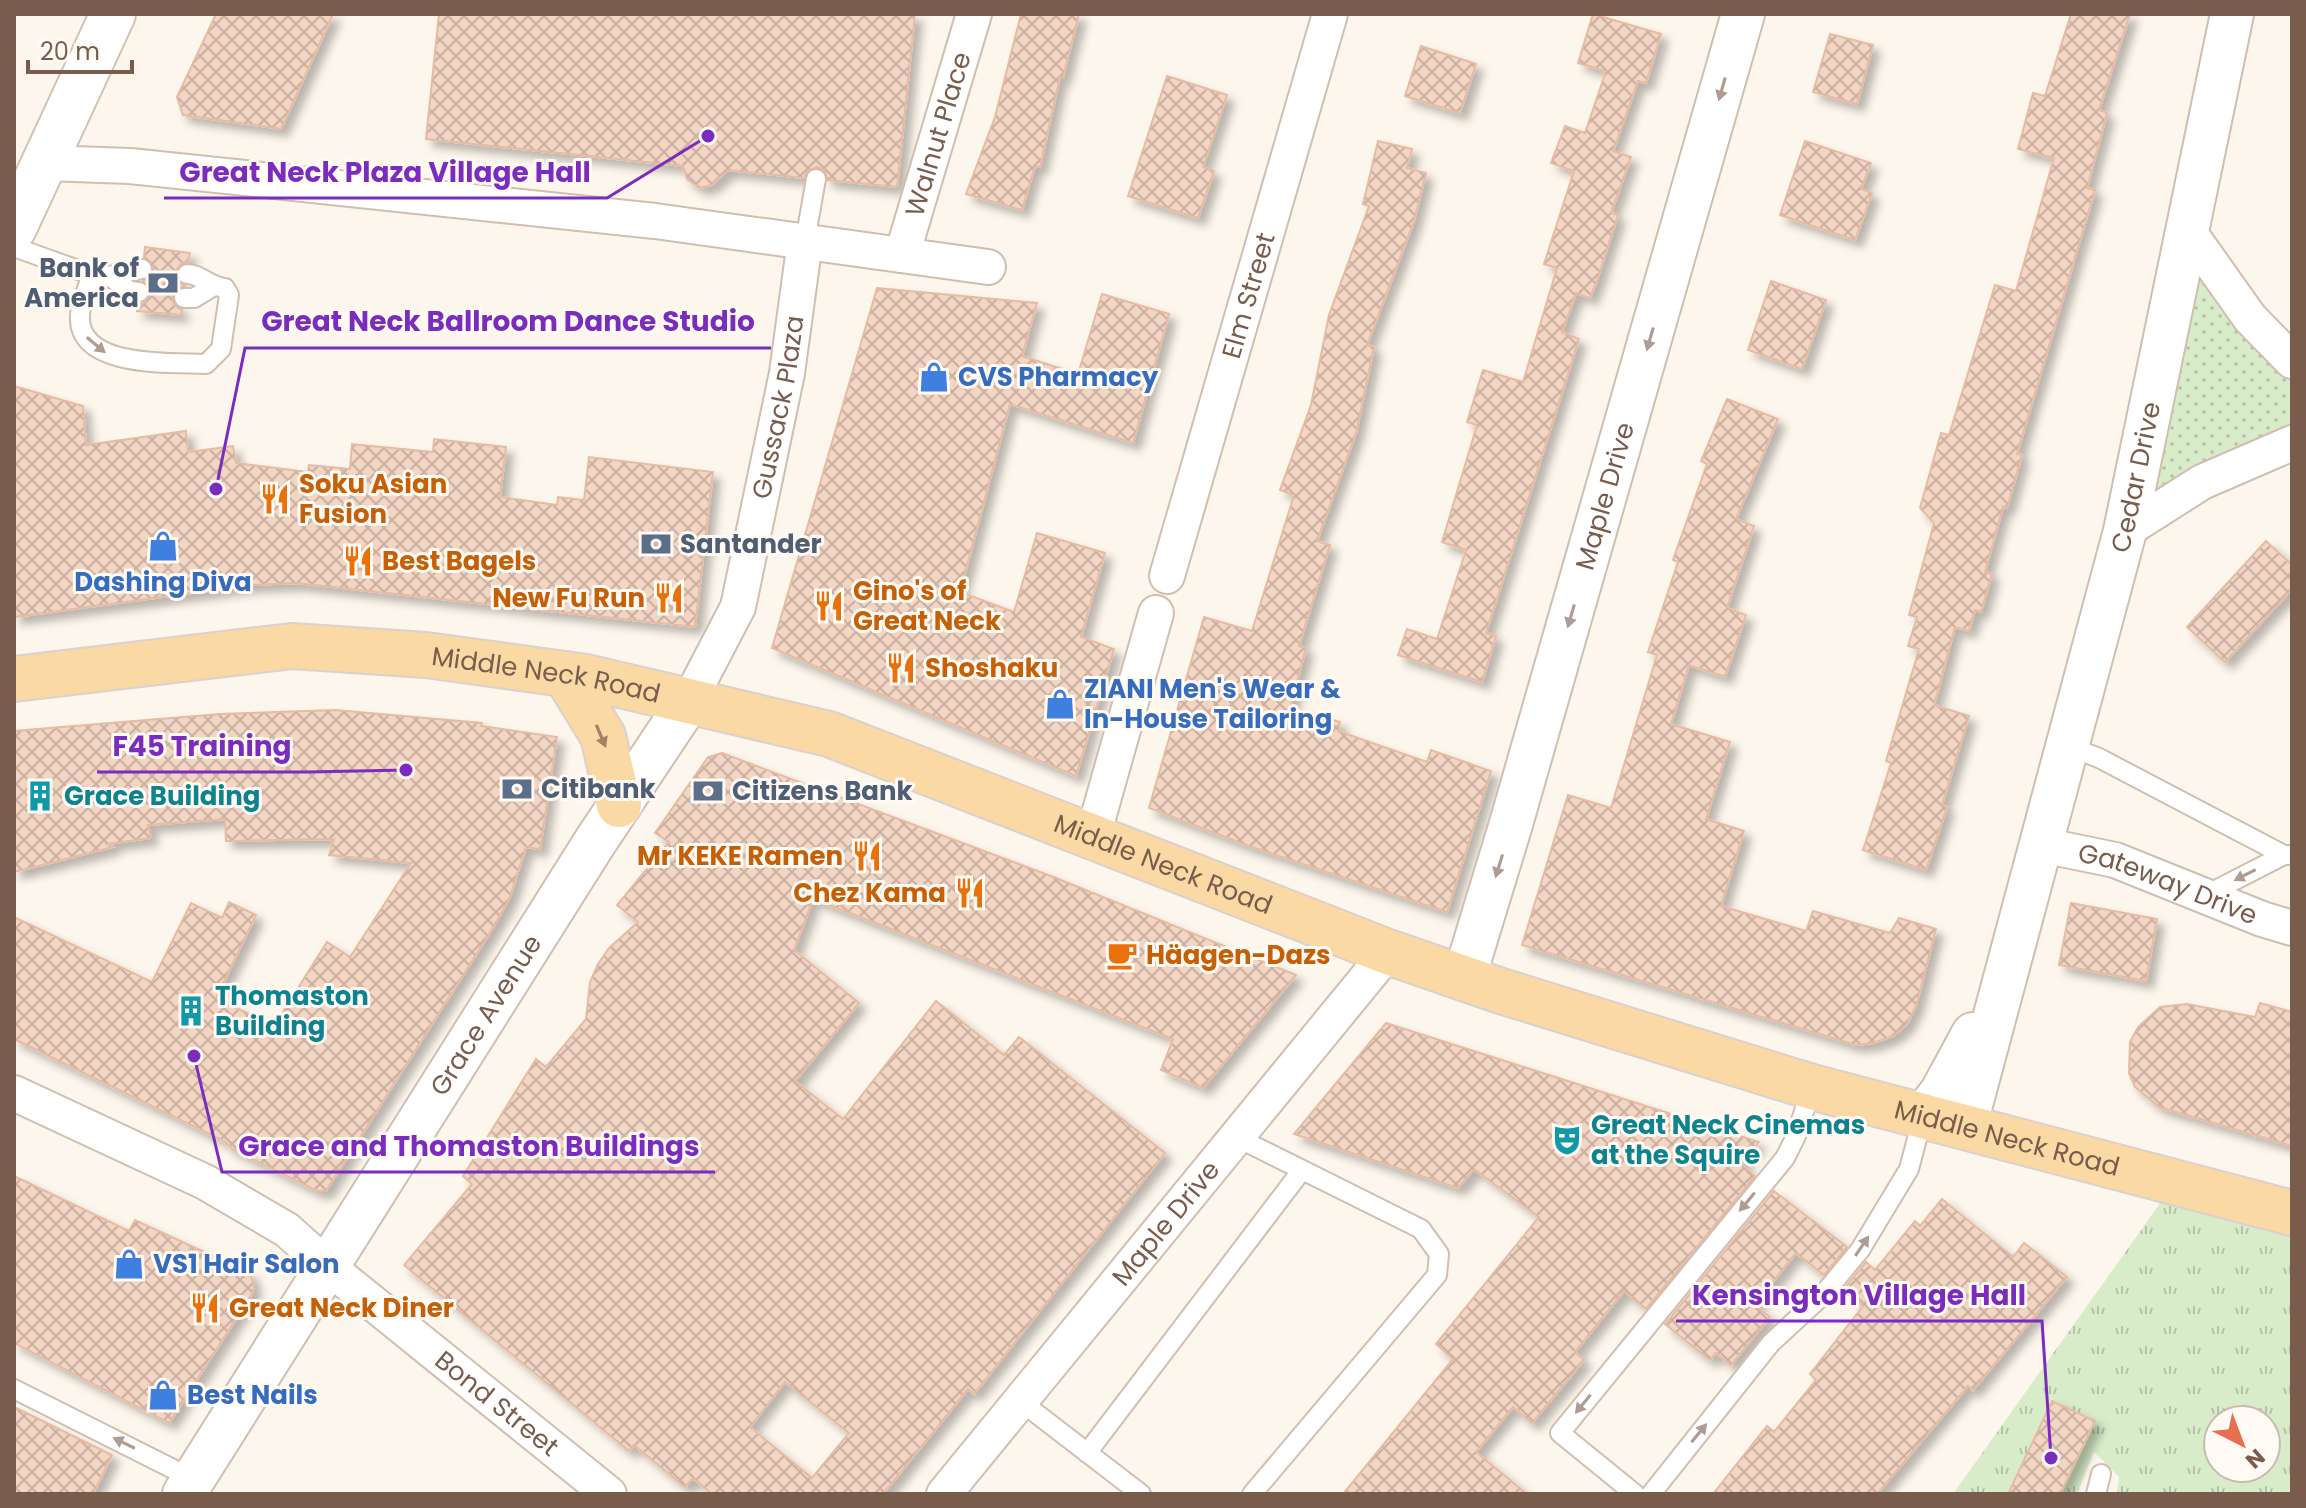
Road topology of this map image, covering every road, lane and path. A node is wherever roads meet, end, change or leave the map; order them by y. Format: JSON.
{"nodes":[{"id":1,"x":113,"y":14,"type":"edge"},
{"id":2,"x":974,"y":14,"type":"edge"},
{"id":3,"x":1330,"y":14,"type":"edge"},
{"id":4,"x":1743,"y":14,"type":"edge"},
{"id":5,"x":2232,"y":14,"type":"edge"},
{"id":6,"x":45,"y":163,"type":"junction"},
{"id":7,"x":816,"y":179,"type":"dead end"},
{"id":8,"x":14,"y":228,"type":"edge"},
{"id":9,"x":2189,"y":232,"type":"junction"},
{"id":10,"x":805,"y":241,"type":"junction"},
{"id":11,"x":14,"y":247,"type":"edge"},
{"id":12,"x":902,"y":255,"type":"junction"},
{"id":13,"x":988,"y":267,"type":"dead end"},
{"id":14,"x":142,"y":269,"type":"dead end"},
{"id":15,"x":187,"y":274,"type":"dead end"},
{"id":16,"x":100,"y":276,"type":"junction"},
{"id":17,"x":212,"y":287,"type":"junction"},
{"id":18,"x":139,"y":292,"type":"dead end"},
{"id":19,"x":184,"y":298,"type":"dead end"},
{"id":20,"x":2292,"y":361,"type":"edge"},
{"id":21,"x":2292,"y":443,"type":"edge"},
{"id":22,"x":2125,"y":531,"type":"junction"},
{"id":23,"x":1167,"y":576,"type":"dead end"},
{"id":24,"x":1156,"y":613,"type":"dead end"},
{"id":25,"x":565,"y":674,"type":"junction"},
{"id":26,"x":14,"y":679,"type":"edge"},
{"id":27,"x":689,"y":701,"type":"junction"},
{"id":28,"x":2068,"y":746,"type":"junction"},
{"id":29,"x":619,"y":805,"type":"junction"},
{"id":30,"x":1092,"y":839,"type":"junction"},
{"id":31,"x":2042,"y":845,"type":"junction"},
{"id":32,"x":2288,"y":855,"type":"edge"},
{"id":33,"x":2206,"y":895,"type":"junction"},
{"id":34,"x":2292,"y":928,"type":"edge"},
{"id":35,"x":2018,"y":935,"type":"junction"},
{"id":36,"x":1388,"y":952,"type":"junction"},
{"id":37,"x":1464,"y":978,"type":"junction"},
{"id":38,"x":1812,"y":1087,"type":"junction"},
{"id":39,"x":14,"y":1093,"type":"edge"},
{"id":40,"x":1923,"y":1116,"type":"junction"},
{"id":41,"x":1978,"y":1130,"type":"junction"},
{"id":42,"x":1236,"y":1137,"type":"junction"},
{"id":43,"x":1302,"y":1170,"type":"junction"},
{"id":44,"x":2292,"y":1213,"type":"edge"},
{"id":45,"x":327,"y":1266,"type":"junction"},
{"id":46,"x":14,"y":1389,"type":"edge"},
{"id":47,"x":1020,"y":1401,"type":"junction"},
{"id":48,"x":1087,"y":1453,"type":"junction"},
{"id":49,"x":2101,"y":1474,"type":"dead end"},
{"id":50,"x":188,"y":1487,"type":"edge"},
{"id":51,"x":609,"y":1494,"type":"edge"},
{"id":52,"x":944,"y":1494,"type":"edge"},
{"id":53,"x":1141,"y":1494,"type":"edge"},
{"id":54,"x":1252,"y":1494,"type":"edge"},
{"id":55,"x":1635,"y":1494,"type":"edge"},
{"id":56,"x":1651,"y":1494,"type":"edge"},
{"id":57,"x":2096,"y":1494,"type":"edge"}],
"edges":[{"from":1,"to":6,"type":"main road"},
{"from":2,"to":12,"type":"street","name":"Walnut Place"},
{"from":3,"to":23,"type":"street","name":"Elm Street"},
{"from":4,"to":37,"type":"street","name":"Maple Drive","one_way":true},
{"from":5,"to":9,"type":"street","name":"Cedar Drive"},
{"from":6,"to":8,"type":"main road"},
{"from":6,"to":10,"type":"street"},
{"from":7,"to":10,"type":"lane"},
{"from":9,"to":20,"type":"street"},
{"from":9,"to":22,"type":"street","name":"Cedar Drive"},
{"from":10,"to":12,"type":"street"},
{"from":10,"to":27,"type":"street","name":"Gussack Plaza"},
{"from":11,"to":16,"type":"lane"},
{"from":12,"to":13,"type":"street"},
{"from":14,"to":16,"type":"lane"},
{"from":15,"to":17,"type":"lane"},
{"from":16,"to":17,"type":"lane","one_way":true},
{"from":16,"to":18,"type":"lane"},
{"from":17,"to":19,"type":"lane"},
{"from":21,"to":22,"type":"street"},
{"from":22,"to":28,"type":"street","name":"Cedar Drive"},
{"from":24,"to":30,"type":"street"},
{"from":25,"to":26,"type":"main road","name":"Middle Neck Road"},
{"from":25,"to":27,"type":"main road","name":"Middle Neck Road"},
{"from":25,"to":29,"type":"main road","one_way":true},
{"from":27,"to":29,"type":"street","name":"Grace Avenue"},
{"from":27,"to":30,"type":"main road","name":"Middle Neck Road"},
{"from":28,"to":31,"type":"street","name":"Cedar Drive"},
{"from":28,"to":32,"type":"lane"},
{"from":29,"to":45,"type":"street","name":"Grace Avenue"},
{"from":30,"to":36,"type":"main road","name":"Middle Neck Road"},
{"from":31,"to":33,"type":"street","name":"Gateway Drive"},
{"from":31,"to":35,"type":"street","name":"Cedar Drive"},
{"from":32,"to":33,"type":"lane","one_way":true},
{"from":33,"to":34,"type":"street","name":"Gateway Drive"},
{"from":35,"to":40,"type":"street"},
{"from":35,"to":41,"type":"street","name":"Cedar Drive"},
{"from":36,"to":37,"type":"main road","name":"Middle Neck Road"},
{"from":36,"to":42,"type":"street","name":"Maple Drive"},
{"from":37,"to":38,"type":"main road","name":"Middle Neck Road"},
{"from":38,"to":40,"type":"main road","name":"Middle Neck Road"},
{"from":38,"to":55,"type":"lane","one_way":true},
{"from":39,"to":45,"type":"street","name":"Bond Street"},
{"from":40,"to":41,"type":"main road","name":"Middle Neck Road"},
{"from":56,"to":40,"type":"lane","one_way":true},
{"from":41,"to":44,"type":"main road","name":"Middle Neck Road"},
{"from":42,"to":43,"type":"lane"},
{"from":42,"to":47,"type":"street","name":"Maple Drive"},
{"from":43,"to":48,"type":"lane"},
{"from":43,"to":54,"type":"lane"},
{"from":45,"to":50,"type":"street","name":"Grace Avenue"},
{"from":45,"to":51,"type":"street","name":"Bond Street"},
{"from":50,"to":46,"type":"lane","one_way":true},
{"from":47,"to":48,"type":"lane"},
{"from":47,"to":52,"type":"street","name":"Maple Drive"},
{"from":48,"to":53,"type":"lane"},
{"from":49,"to":57,"type":"lane"}]}
